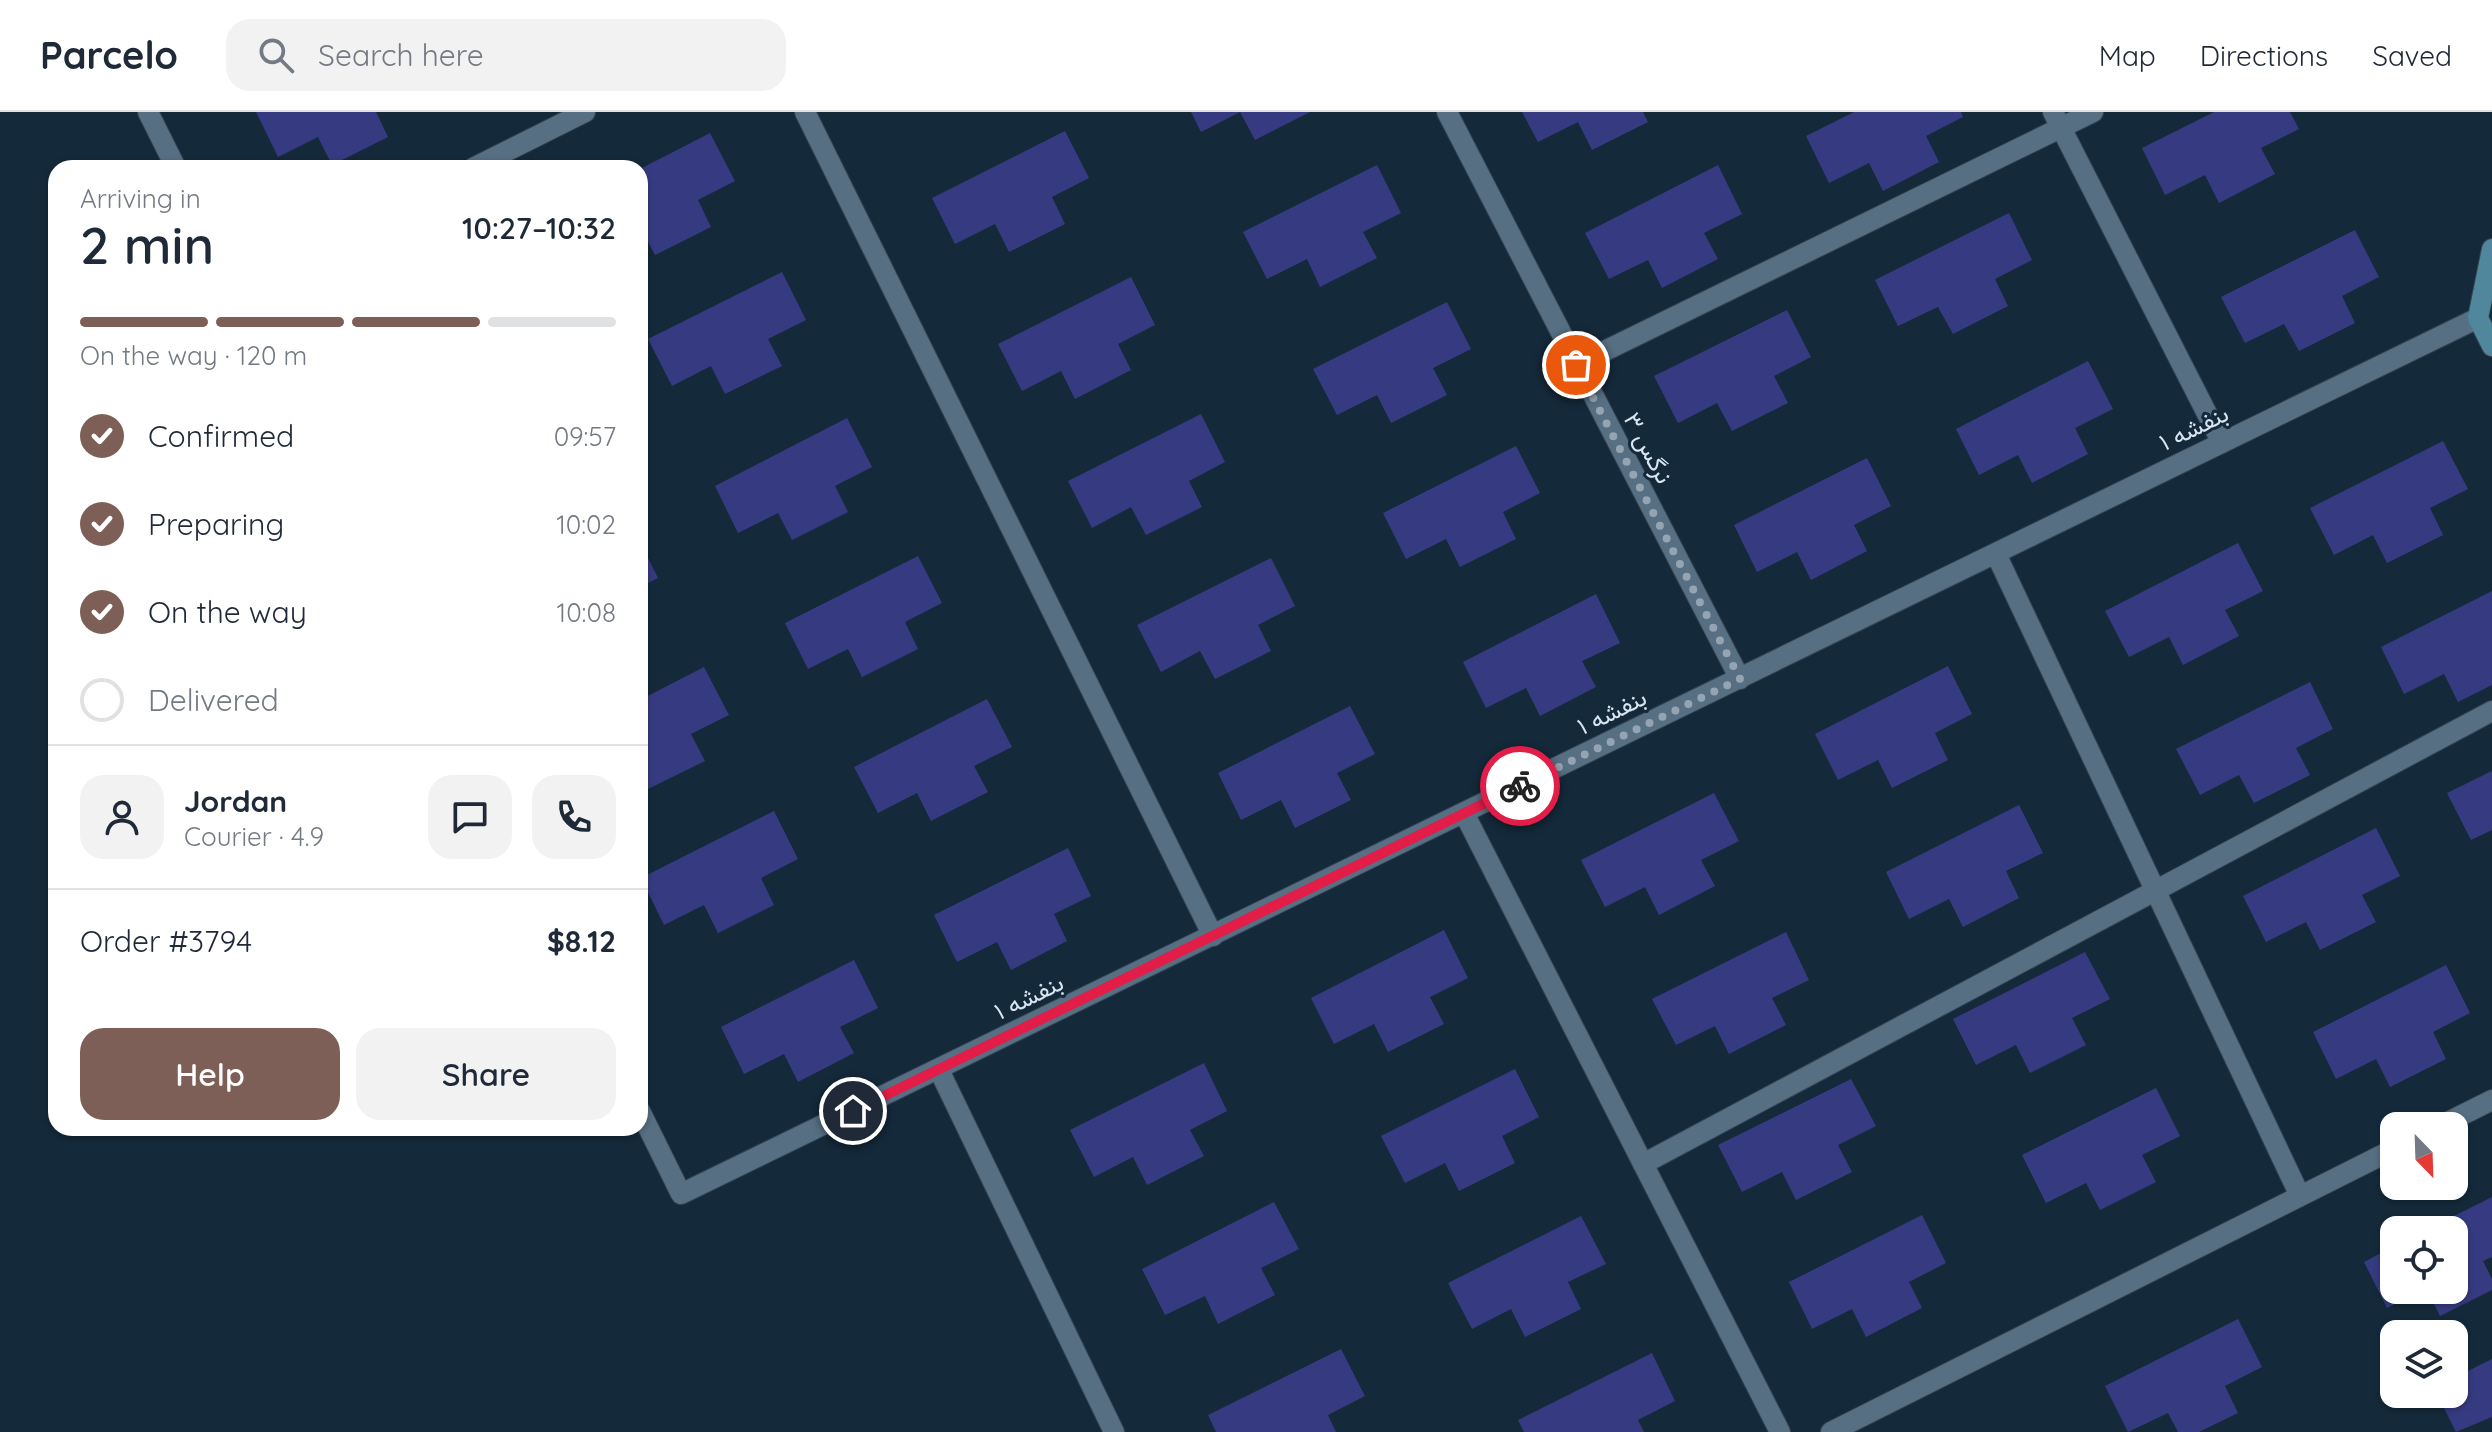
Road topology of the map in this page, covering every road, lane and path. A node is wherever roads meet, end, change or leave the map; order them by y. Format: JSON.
{"nodes":[{"id":1,"x":148,"y":112,"type":"edge"},
{"id":2,"x":585,"y":112,"type":"edge"},
{"id":3,"x":805,"y":112,"type":"edge"},
{"id":4,"x":1447,"y":112,"type":"edge"},
{"id":5,"x":2093,"y":112,"type":"edge"},
{"id":6,"x":2057,"y":119,"type":"edge"},
{"id":7,"x":172,"y":160,"type":"edge"},
{"id":8,"x":489,"y":160,"type":"edge"},
{"id":9,"x":2492,"y":249,"type":"edge"},
{"id":10,"x":2485,"y":317,"type":"edge"},
{"id":11,"x":2492,"y":346,"type":"edge"},
{"id":12,"x":1576,"y":365,"type":"junction"},
{"id":13,"x":2222,"y":443,"type":"junction"},
{"id":14,"x":1996,"y":554,"type":"junction"},
{"id":15,"x":1740,"y":679,"type":"junction"},
{"id":16,"x":2492,"y":711,"type":"edge"},
{"id":17,"x":1464,"y":813,"type":"junction"},
{"id":18,"x":2155,"y":889,"type":"junction"},
{"id":19,"x":1213,"y":936,"type":"junction"},
{"id":20,"x":939,"y":1070,"type":"junction"},
{"id":21,"x":2492,"y":1100,"type":"edge"},
{"id":22,"x":2468,"y":1112,"type":"edge"},
{"id":23,"x":648,"y":1127,"type":"edge"},
{"id":24,"x":2380,"y":1156,"type":"edge"},
{"id":25,"x":1643,"y":1164,"type":"junction"},
{"id":26,"x":2300,"y":1196,"type":"junction"},
{"id":27,"x":1114,"y":1432,"type":"edge"},
{"id":28,"x":1780,"y":1432,"type":"edge"},
{"id":29,"x":1831,"y":1432,"type":"edge"}],
"edges":[{"from":1,"to":7,"type":"street"},
{"from":2,"to":8,"type":"street"},
{"from":3,"to":19,"type":"street"},
{"from":4,"to":12,"type":"street","name":"نرگس ۳"},
{"from":5,"to":6,"type":"street"},
{"from":6,"to":12,"type":"street"},
{"from":6,"to":13,"type":"street"},
{"from":9,"to":10,"type":"street"},
{"from":10,"to":11,"type":"street"},
{"from":10,"to":13,"type":"street","name":"بنفشه ۱"},
{"from":12,"to":15,"type":"street","name":"نرگس ۳"},
{"from":13,"to":14,"type":"street","name":"بنفشه ۱"},
{"from":14,"to":15,"type":"street","name":"بنفشه ۱"},
{"from":14,"to":18,"type":"street"},
{"from":15,"to":17,"type":"street","name":"بنفشه ۱"},
{"from":16,"to":18,"type":"street"},
{"from":17,"to":19,"type":"street","name":"بنفشه ۱"},
{"from":17,"to":25,"type":"street"},
{"from":18,"to":25,"type":"street"},
{"from":18,"to":26,"type":"street"},
{"from":19,"to":20,"type":"street","name":"بنفشه ۱"},
{"from":20,"to":23,"type":"street","name":"بنفشه ۱"},
{"from":20,"to":27,"type":"street"},
{"from":21,"to":22,"type":"street"},
{"from":24,"to":26,"type":"street"},
{"from":25,"to":28,"type":"street"},
{"from":26,"to":29,"type":"street"}]}
